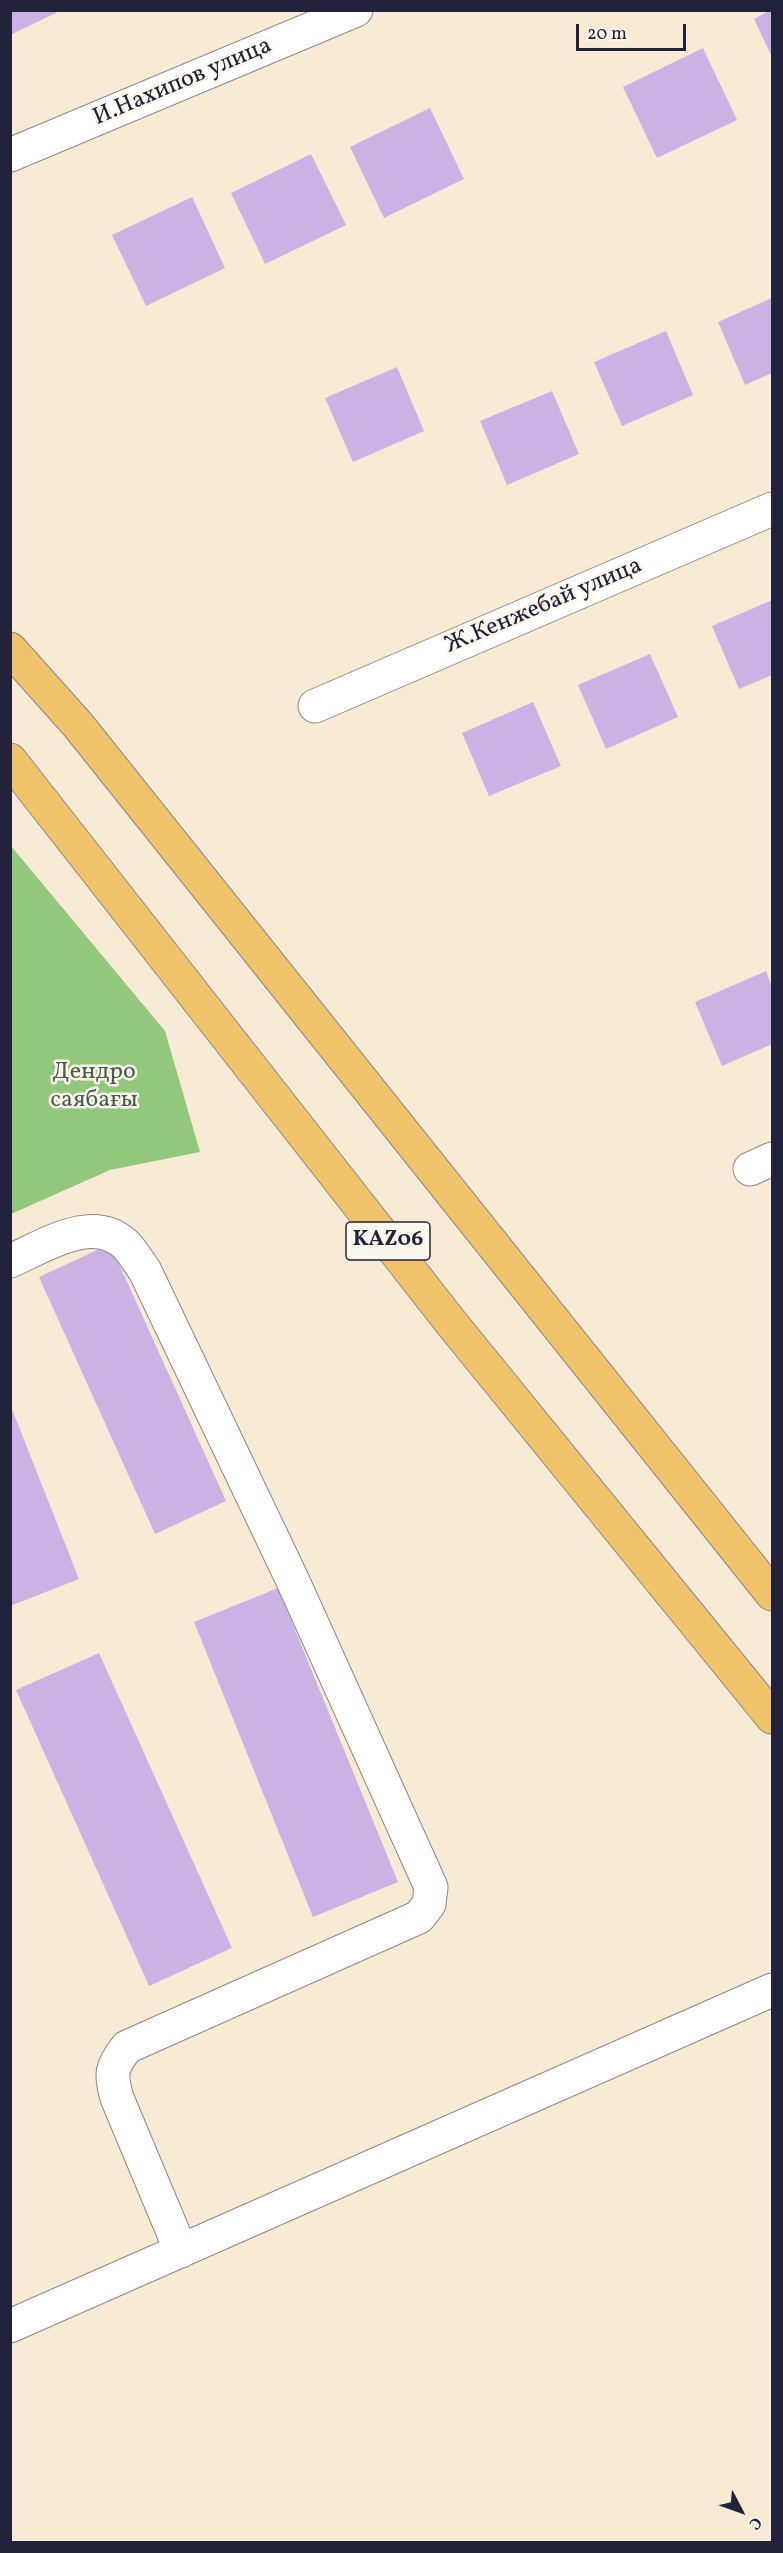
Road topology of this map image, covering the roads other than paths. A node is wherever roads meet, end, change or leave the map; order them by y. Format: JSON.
{"nodes":[{"id":1,"x":356,"y":10,"type":"edge"},
{"id":2,"x":10,"y":154,"type":"edge"},
{"id":3,"x":772,"y":509,"type":"edge"},
{"id":4,"x":10,"y":640,"type":"edge"},
{"id":5,"x":10,"y":649,"type":"edge"},
{"id":6,"x":315,"y":706,"type":"dead end"},
{"id":7,"x":78,"y":725,"type":"junction"},
{"id":8,"x":10,"y":760,"type":"edge"},
{"id":9,"x":10,"y":1261,"type":"edge"},
{"id":10,"x":772,"y":1594,"type":"edge"},
{"id":11,"x":772,"y":1717,"type":"edge"},
{"id":12,"x":772,"y":1990,"type":"edge"},
{"id":13,"x":181,"y":2251,"type":"junction"},
{"id":14,"x":10,"y":2326,"type":"edge"}],
"edges":[{"from":1,"to":2,"type":"street","name":"И.Нахипов улица"},
{"from":3,"to":6,"type":"street","name":"Ж.Кенжебай улица"},
{"from":4,"to":7,"type":"highway"},
{"from":5,"to":7,"type":"highway","number":"KАZ06"},
{"from":7,"to":10,"type":"highway","number":"KАZ06"},
{"from":8,"to":11,"type":"highway","number":"KАZ06"},
{"from":9,"to":13,"type":"street"},
{"from":12,"to":13,"type":"street"},
{"from":13,"to":14,"type":"street"}]}
